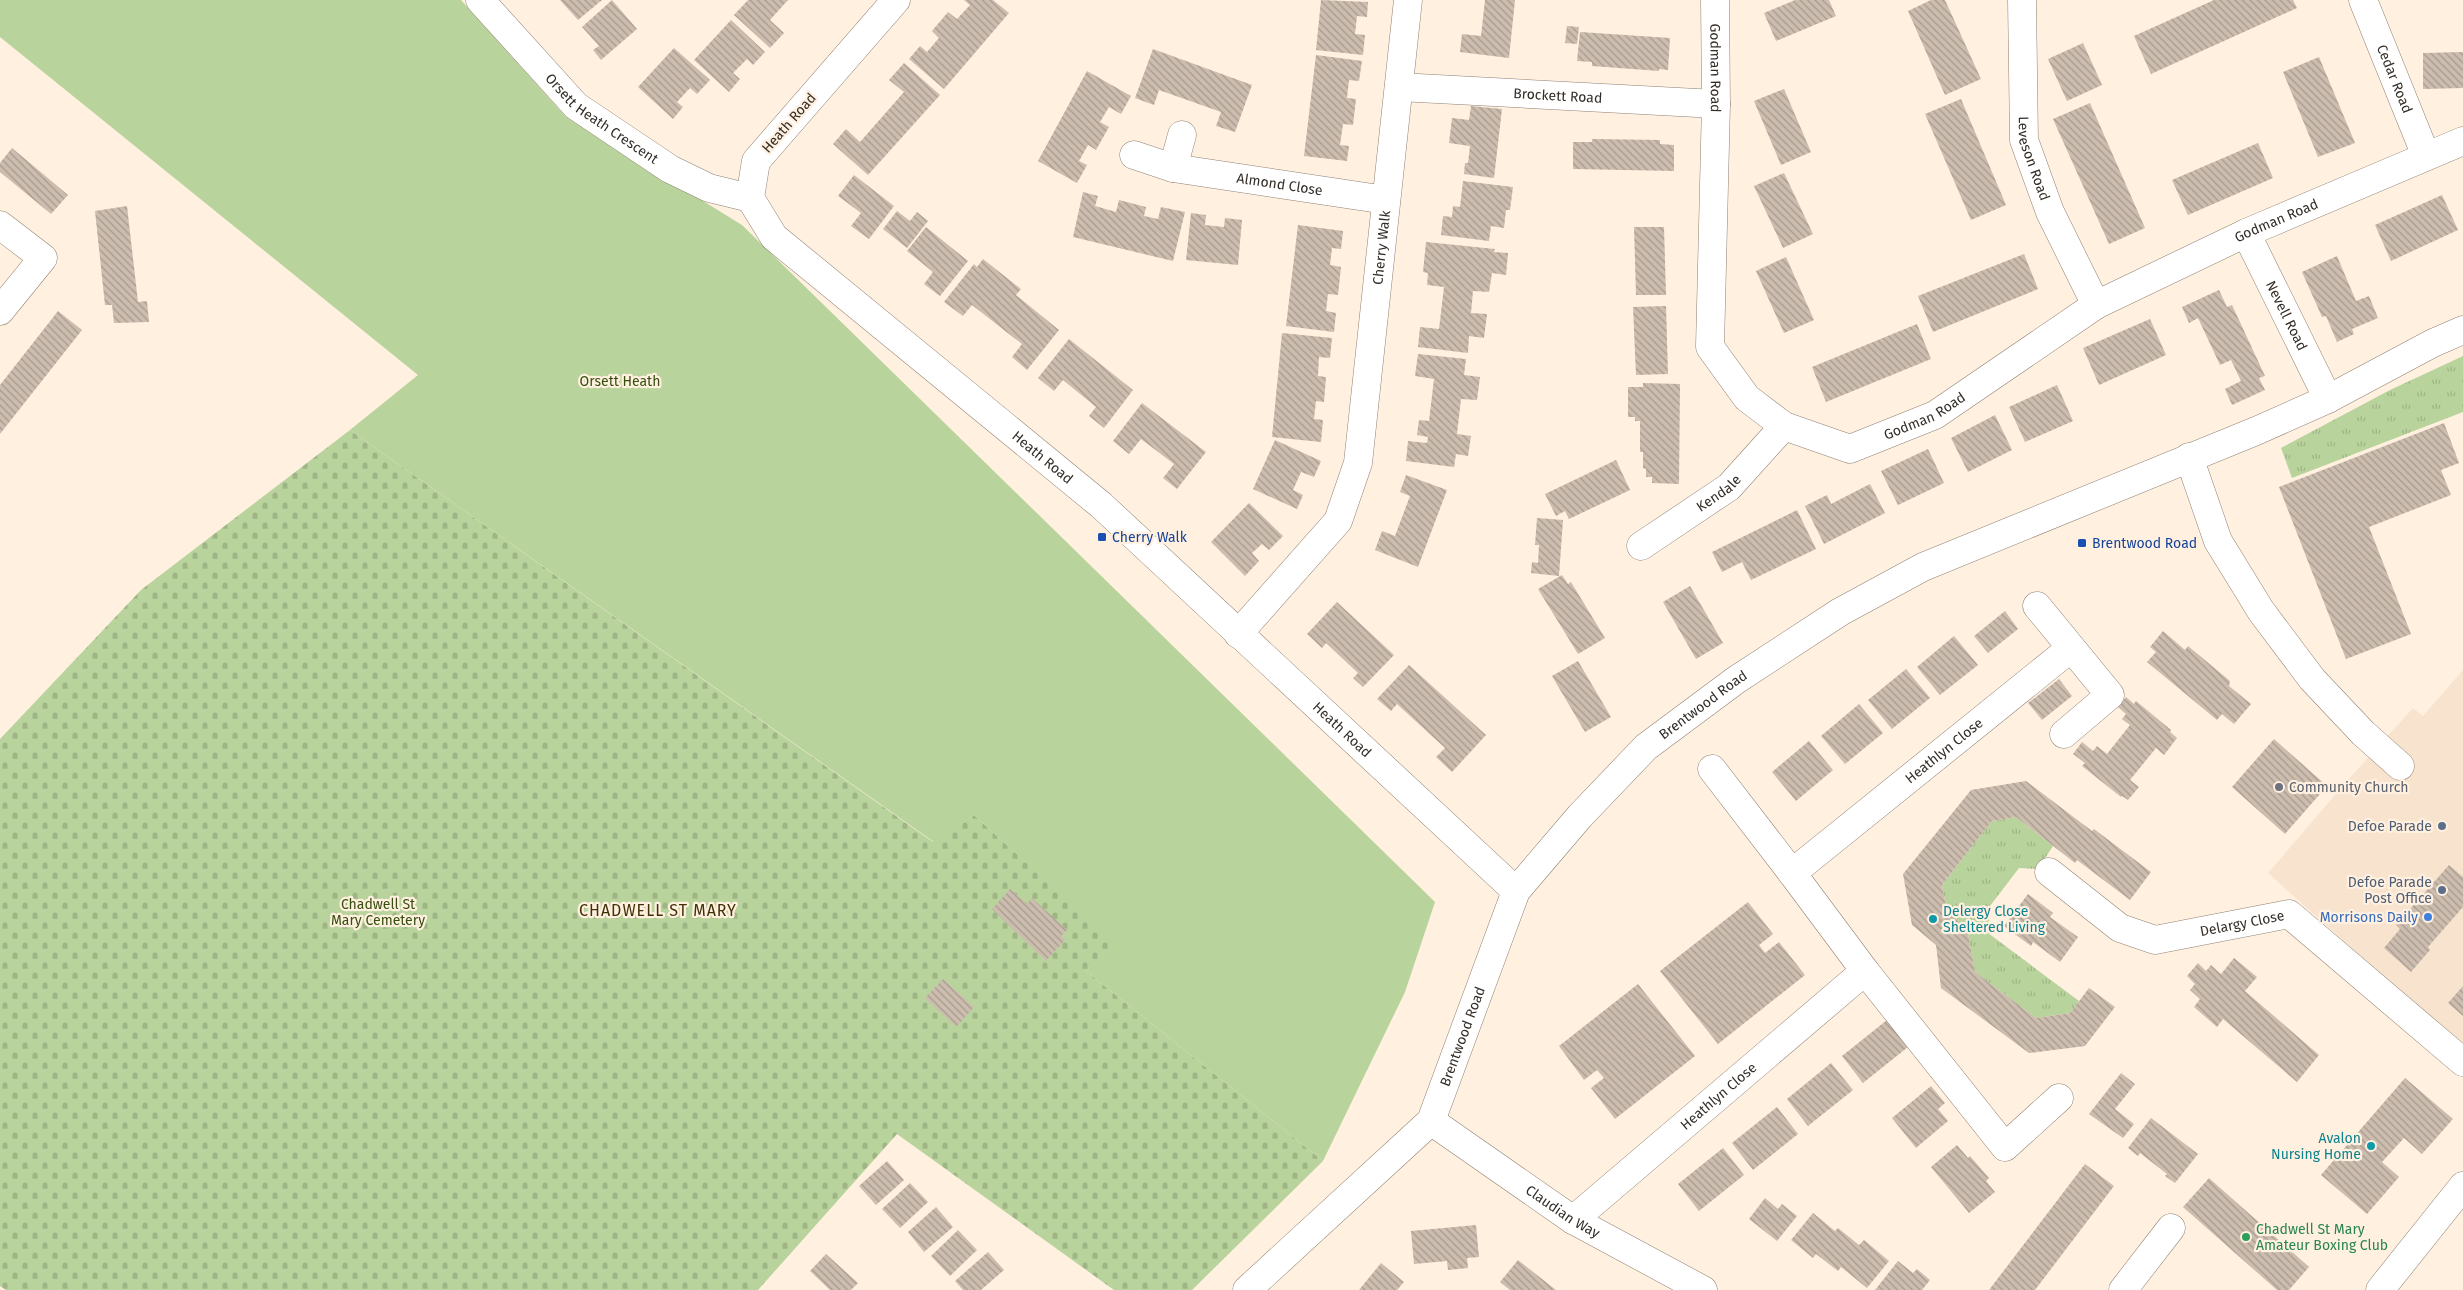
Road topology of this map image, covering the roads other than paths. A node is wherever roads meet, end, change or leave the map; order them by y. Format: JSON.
{"nodes":[{"id":1,"x":480,"y":0,"type":"edge"},
{"id":2,"x":896,"y":0,"type":"edge"},
{"id":3,"x":1408,"y":0,"type":"edge"},
{"id":4,"x":1715,"y":0,"type":"edge"},
{"id":5,"x":2022,"y":0,"type":"edge"},
{"id":6,"x":2364,"y":0,"type":"edge"},
{"id":7,"x":1399,"y":87,"type":"junction"},
{"id":8,"x":1716,"y":104,"type":"junction"},
{"id":9,"x":1182,"y":135,"type":"dead end"},
{"id":10,"x":2463,"y":141,"type":"edge"},
{"id":11,"x":1134,"y":155,"type":"dead end"},
{"id":12,"x":2426,"y":156,"type":"junction"},
{"id":13,"x":1173,"y":168,"type":"junction"},
{"id":14,"x":750,"y":198,"type":"junction"},
{"id":15,"x":1386,"y":200,"type":"junction"},
{"id":16,"x":0,"y":225,"type":"edge"},
{"id":17,"x":2246,"y":233,"type":"junction"},
{"id":18,"x":2096,"y":305,"type":"junction"},
{"id":19,"x":0,"y":311,"type":"edge"},
{"id":20,"x":2463,"y":330,"type":"edge"},
{"id":21,"x":2328,"y":399,"type":"junction"},
{"id":22,"x":1784,"y":426,"type":"junction"},
{"id":23,"x":2189,"y":457,"type":"junction"},
{"id":24,"x":1641,"y":546,"type":"dead end"},
{"id":25,"x":2037,"y":606,"type":"dead end"},
{"id":26,"x":1238,"y":634,"type":"junction"},
{"id":27,"x":2071,"y":648,"type":"junction"},
{"id":28,"x":2064,"y":734,"type":"dead end"},
{"id":29,"x":2400,"y":766,"type":"dead end"},
{"id":30,"x":1712,"y":769,"type":"dead end"},
{"id":31,"x":2049,"y":872,"type":"dead end"},
{"id":32,"x":1792,"y":873,"type":"junction"},
{"id":33,"x":1516,"y":891,"type":"junction"},
{"id":34,"x":1865,"y":971,"type":"junction"},
{"id":35,"x":2463,"y":1062,"type":"edge"},
{"id":36,"x":2059,"y":1098,"type":"dead end"},
{"id":37,"x":1431,"y":1121,"type":"junction"},
{"id":38,"x":2463,"y":1186,"type":"edge"},
{"id":39,"x":1573,"y":1220,"type":"junction"},
{"id":40,"x":2171,"y":1228,"type":"dead end"},
{"id":41,"x":1247,"y":1290,"type":"edge"},
{"id":42,"x":1703,"y":1290,"type":"edge"},
{"id":43,"x":2123,"y":1290,"type":"edge"},
{"id":44,"x":2380,"y":1290,"type":"edge"}],
"edges":[{"from":1,"to":14,"type":"street","name":"Orsett Heath Crescent"},
{"from":2,"to":14,"type":"street","name":"Heath Road"},
{"from":3,"to":7,"type":"street","name":"Cherry Walk"},
{"from":4,"to":8,"type":"street","name":"Godman Road"},
{"from":5,"to":18,"type":"street","name":"Leveson Road"},
{"from":6,"to":12,"type":"street","name":"Cedar Road"},
{"from":7,"to":8,"type":"street","name":"Brockett Road"},
{"from":7,"to":15,"type":"street","name":"Cherry Walk"},
{"from":8,"to":22,"type":"street","name":"Godman Road"},
{"from":9,"to":13,"type":"street"},
{"from":10,"to":12,"type":"street","name":"Godman Road"},
{"from":11,"to":13,"type":"street","name":"Almond Close"},
{"from":12,"to":17,"type":"street","name":"Godman Road"},
{"from":13,"to":15,"type":"street","name":"Almond Close"},
{"from":14,"to":26,"type":"street","name":"Heath Road"},
{"from":15,"to":26,"type":"street","name":"Cherry Walk"},
{"from":16,"to":19,"type":"street"},
{"from":17,"to":18,"type":"street","name":"Godman Road"},
{"from":17,"to":21,"type":"street","name":"Nevell Road"},
{"from":18,"to":22,"type":"street","name":"Godman Road"},
{"from":20,"to":21,"type":"street","name":"Brentwood Road"},
{"from":21,"to":23,"type":"street","name":"Brentwood Road"},
{"from":22,"to":24,"type":"street","name":"Kendale"},
{"from":23,"to":29,"type":"street"},
{"from":23,"to":33,"type":"street","name":"Brentwood Road"},
{"from":25,"to":27,"type":"street"},
{"from":26,"to":33,"type":"street","name":"Heath Road"},
{"from":27,"to":28,"type":"street"},
{"from":27,"to":32,"type":"street","name":"Heathlyn Close"},
{"from":30,"to":32,"type":"street"},
{"from":31,"to":35,"type":"street","name":"Delargy Close"},
{"from":32,"to":34,"type":"street"},
{"from":33,"to":37,"type":"street","name":"Brentwood Road"},
{"from":34,"to":36,"type":"street"},
{"from":34,"to":39,"type":"street","name":"Heathlyn Close"},
{"from":37,"to":39,"type":"street","name":"Claudian Way"},
{"from":37,"to":41,"type":"street","name":"Brentwood Road"},
{"from":38,"to":44,"type":"street"},
{"from":39,"to":42,"type":"street","name":"Claudian Way"},
{"from":40,"to":43,"type":"street"}]}
